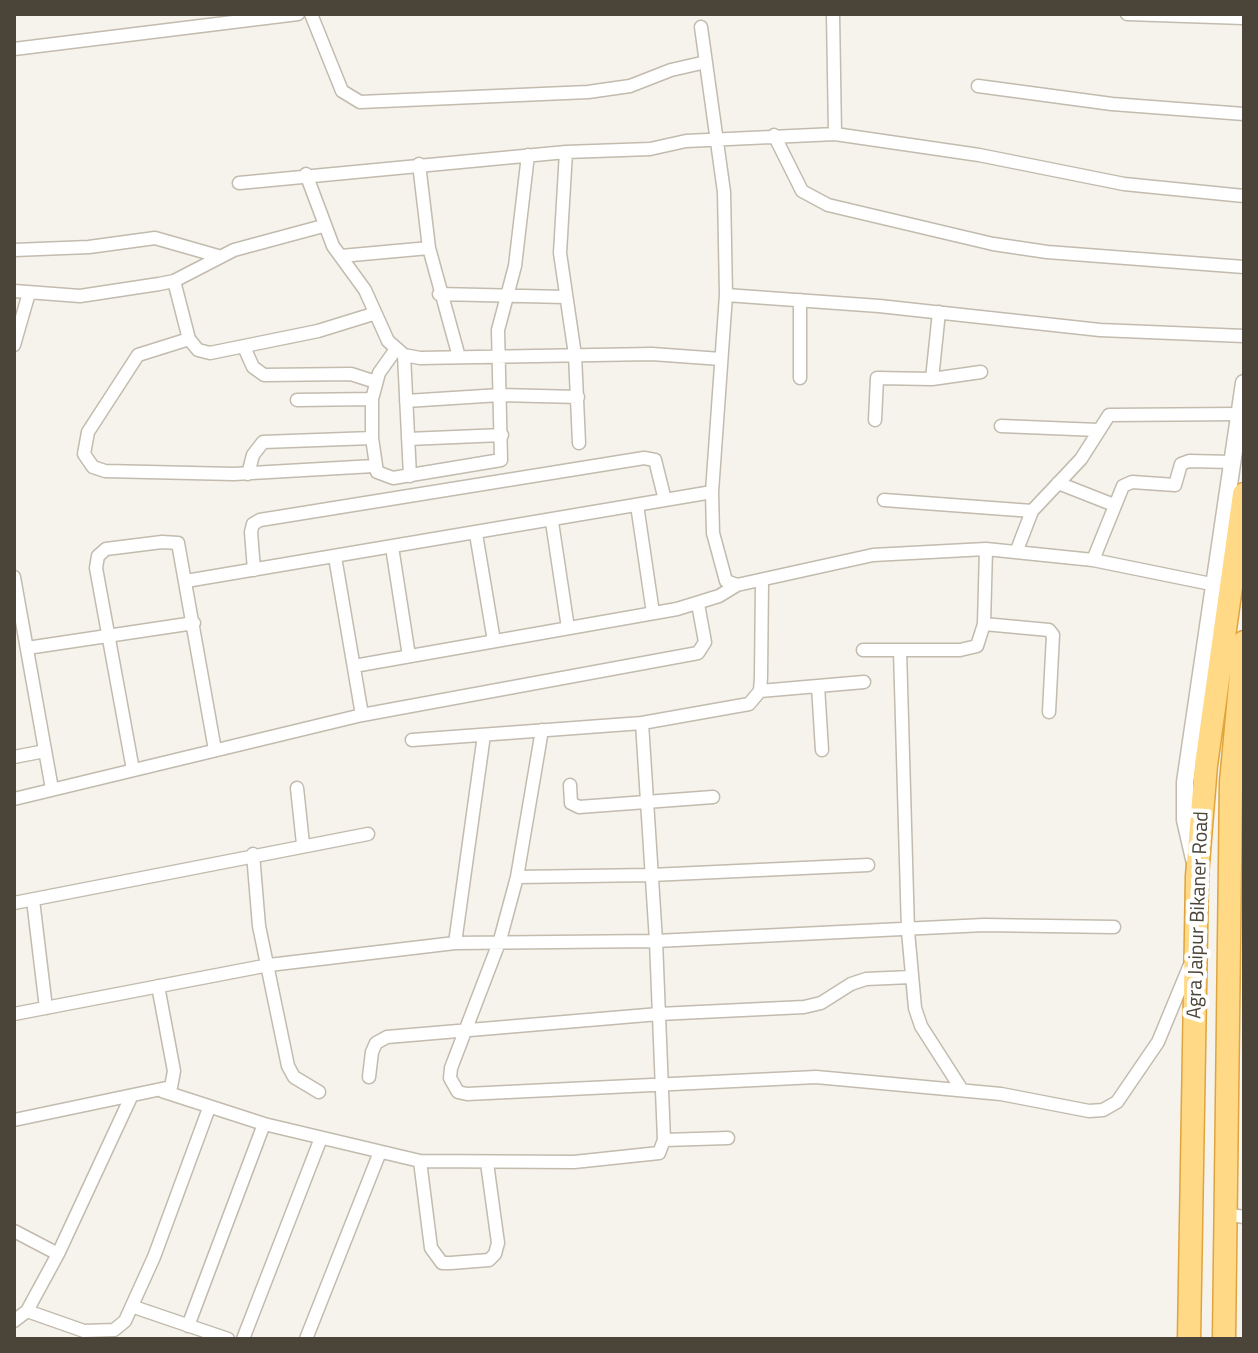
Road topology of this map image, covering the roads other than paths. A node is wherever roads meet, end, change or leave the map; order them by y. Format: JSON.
{"nodes":[{"id":1,"x":298,"y":14,"type":"edge"},
{"id":2,"x":311,"y":14,"type":"edge"},
{"id":3,"x":833,"y":14,"type":"edge"},
{"id":4,"x":1127,"y":14,"type":"edge"},
{"id":5,"x":1156,"y":16,"type":"edge"},
{"id":6,"x":1244,"y":18,"type":"edge"},
{"id":7,"x":187,"y":20,"type":"edge"},
{"id":8,"x":701,"y":27,"type":"dead end"},
{"id":9,"x":14,"y":49,"type":"edge"},
{"id":10,"x":706,"y":62,"type":"junction"},
{"id":11,"x":978,"y":86,"type":"dead end"},
{"id":12,"x":1244,"y":114,"type":"edge"},
{"id":13,"x":835,"y":134,"type":"junction"},
{"id":14,"x":774,"y":135,"type":"junction"},
{"id":15,"x":719,"y":139,"type":"junction"},
{"id":16,"x":566,"y":152,"type":"junction"},
{"id":17,"x":528,"y":155,"type":"junction"},
{"id":18,"x":419,"y":164,"type":"junction"},
{"id":19,"x":306,"y":174,"type":"junction"},
{"id":20,"x":239,"y":183,"type":"dead end"},
{"id":21,"x":1244,"y":196,"type":"edge"},
{"id":22,"x":323,"y":226,"type":"junction"},
{"id":23,"x":429,"y":248,"type":"junction"},
{"id":24,"x":14,"y":250,"type":"edge"},
{"id":25,"x":218,"y":256,"type":"junction"},
{"id":26,"x":341,"y":256,"type":"junction"},
{"id":27,"x":1244,"y":267,"type":"edge"},
{"id":28,"x":174,"y":281,"type":"junction"},
{"id":29,"x":14,"y":291,"type":"edge"},
{"id":30,"x":29,"y":293,"type":"junction"},
{"id":31,"x":439,"y":294,"type":"junction"},
{"id":32,"x":726,"y":295,"type":"junction"},
{"id":33,"x":506,"y":296,"type":"junction"},
{"id":34,"x":565,"y":297,"type":"junction"},
{"id":35,"x":800,"y":300,"type":"junction"},
{"id":36,"x":939,"y":312,"type":"junction"},
{"id":37,"x":373,"y":314,"type":"junction"},
{"id":38,"x":1244,"y":336,"type":"edge"},
{"id":39,"x":189,"y":339,"type":"junction"},
{"id":40,"x":14,"y":345,"type":"edge"},
{"id":41,"x":244,"y":347,"type":"junction"},
{"id":42,"x":400,"y":352,"type":"junction"},
{"id":43,"x":575,"y":355,"type":"junction"},
{"id":44,"x":459,"y":357,"type":"junction"},
{"id":45,"x":497,"y":357,"type":"junction"},
{"id":46,"x":721,"y":359,"type":"junction"},
{"id":47,"x":981,"y":372,"type":"dead end"},
{"id":48,"x":800,"y":378,"type":"dead end"},
{"id":49,"x":932,"y":379,"type":"junction"},
{"id":50,"x":376,"y":382,"type":"junction"},
{"id":51,"x":1244,"y":383,"type":"edge"},
{"id":52,"x":500,"y":395,"type":"junction"},
{"id":53,"x":578,"y":397,"type":"junction"},
{"id":54,"x":372,"y":399,"type":"junction"},
{"id":55,"x":297,"y":400,"type":"dead end"},
{"id":56,"x":406,"y":401,"type":"junction"},
{"id":57,"x":1239,"y":414,"type":"junction"},
{"id":58,"x":875,"y":420,"type":"dead end"},
{"id":59,"x":1001,"y":426,"type":"dead end"},
{"id":60,"x":1098,"y":430,"type":"junction"},
{"id":61,"x":502,"y":435,"type":"junction"},
{"id":62,"x":372,"y":438,"type":"junction"},
{"id":63,"x":408,"y":439,"type":"junction"},
{"id":64,"x":579,"y":443,"type":"dead end"},
{"id":65,"x":1232,"y":462,"type":"junction"},
{"id":66,"x":374,"y":466,"type":"junction"},
{"id":67,"x":248,"y":474,"type":"junction"},
{"id":68,"x":410,"y":476,"type":"junction"},
{"id":69,"x":1058,"y":483,"type":"junction"},
{"id":70,"x":712,"y":492,"type":"junction"},
{"id":71,"x":1244,"y":494,"type":"edge"},
{"id":72,"x":665,"y":500,"type":"junction"},
{"id":73,"x":884,"y":500,"type":"dead end"},
{"id":74,"x":637,"y":505,"type":"junction"},
{"id":75,"x":1114,"y":505,"type":"junction"},
{"id":76,"x":1032,"y":511,"type":"junction"},
{"id":77,"x":552,"y":522,"type":"junction"},
{"id":78,"x":476,"y":534,"type":"junction"},
{"id":79,"x":392,"y":547,"type":"junction"},
{"id":80,"x":986,"y":549,"type":"junction"},
{"id":81,"x":1017,"y":550,"type":"junction"},
{"id":82,"x":335,"y":557,"type":"junction"},
{"id":83,"x":1093,"y":560,"type":"junction"},
{"id":84,"x":254,"y":570,"type":"junction"},
{"id":85,"x":186,"y":581,"type":"junction"},
{"id":86,"x":762,"y":581,"type":"junction"},
{"id":87,"x":14,"y":583,"type":"edge"},
{"id":88,"x":737,"y":585,"type":"junction"},
{"id":89,"x":1222,"y":587,"type":"junction"},
{"id":90,"x":698,"y":604,"type":"junction"},
{"id":91,"x":653,"y":613,"type":"junction"},
{"id":92,"x":194,"y":623,"type":"junction"},
{"id":93,"x":984,"y":624,"type":"junction"},
{"id":94,"x":568,"y":628,"type":"junction"},
{"id":95,"x":109,"y":635,"type":"junction"},
{"id":96,"x":494,"y":641,"type":"junction"},
{"id":97,"x":1244,"y":642,"type":"edge"},
{"id":98,"x":27,"y":648,"type":"junction"},
{"id":99,"x":863,"y":650,"type":"dead end"},
{"id":100,"x":900,"y":650,"type":"junction"},
{"id":101,"x":409,"y":656,"type":"junction"},
{"id":102,"x":354,"y":666,"type":"junction"},
{"id":103,"x":864,"y":682,"type":"dead end"},
{"id":104,"x":818,"y":686,"type":"junction"},
{"id":105,"x":760,"y":691,"type":"junction"},
{"id":106,"x":1049,"y":712,"type":"dead end"},
{"id":107,"x":362,"y":715,"type":"junction"},
{"id":108,"x":642,"y":723,"type":"junction"},
{"id":109,"x":542,"y":730,"type":"junction"},
{"id":110,"x":484,"y":735,"type":"junction"},
{"id":111,"x":412,"y":740,"type":"dead end"},
{"id":112,"x":215,"y":750,"type":"junction"},
{"id":113,"x":822,"y":750,"type":"dead end"},
{"id":114,"x":45,"y":751,"type":"junction"},
{"id":115,"x":14,"y":757,"type":"edge"},
{"id":116,"x":133,"y":770,"type":"junction"},
{"id":117,"x":570,"y":785,"type":"dead end"},
{"id":118,"x":297,"y":788,"type":"dead end"},
{"id":119,"x":52,"y":789,"type":"junction"},
{"id":120,"x":713,"y":797,"type":"dead end"},
{"id":121,"x":14,"y":799,"type":"edge"},
{"id":122,"x":646,"y":801,"type":"junction"},
{"id":123,"x":368,"y":834,"type":"dead end"},
{"id":124,"x":303,"y":844,"type":"junction"},
{"id":125,"x":1244,"y":844,"type":"edge"},
{"id":126,"x":253,"y":854,"type":"junction"},
{"id":127,"x":1229,"y":863,"type":"junction"},
{"id":128,"x":868,"y":865,"type":"dead end"},
{"id":129,"x":651,"y":875,"type":"junction"},
{"id":130,"x":517,"y":877,"type":"junction"},
{"id":131,"x":33,"y":900,"type":"junction"},
{"id":132,"x":14,"y":903,"type":"edge"},
{"id":133,"x":1114,"y":927,"type":"dead end"},
{"id":134,"x":908,"y":931,"type":"junction"},
{"id":135,"x":500,"y":940,"type":"junction"},
{"id":136,"x":656,"y":941,"type":"junction"},
{"id":137,"x":455,"y":943,"type":"junction"},
{"id":138,"x":1195,"y":953,"type":"junction"},
{"id":139,"x":269,"y":965,"type":"junction"},
{"id":140,"x":911,"y":977,"type":"junction"},
{"id":141,"x":158,"y":986,"type":"junction"},
{"id":142,"x":46,"y":1008,"type":"junction"},
{"id":143,"x":14,"y":1014,"type":"edge"},
{"id":144,"x":659,"y":1014,"type":"junction"},
{"id":145,"x":465,"y":1030,"type":"junction"},
{"id":146,"x":369,"y":1077,"type":"dead end"},
{"id":147,"x":661,"y":1086,"type":"junction"},
{"id":148,"x":962,"y":1090,"type":"junction"},
{"id":149,"x":162,"y":1091,"type":"junction"},
{"id":150,"x":319,"y":1092,"type":"dead end"},
{"id":151,"x":131,"y":1097,"type":"junction"},
{"id":152,"x":209,"y":1108,"type":"junction"},
{"id":153,"x":14,"y":1120,"type":"edge"},
{"id":154,"x":264,"y":1124,"type":"junction"},
{"id":155,"x":321,"y":1138,"type":"junction"},
{"id":156,"x":728,"y":1138,"type":"dead end"},
{"id":157,"x":664,"y":1140,"type":"junction"},
{"id":158,"x":380,"y":1152,"type":"junction"},
{"id":159,"x":420,"y":1161,"type":"junction"},
{"id":160,"x":487,"y":1163,"type":"junction"},
{"id":161,"x":1231,"y":1221,"type":"edge"},
{"id":162,"x":14,"y":1231,"type":"edge"},
{"id":163,"x":58,"y":1254,"type":"junction"},
{"id":164,"x":134,"y":1307,"type":"junction"},
{"id":165,"x":27,"y":1311,"type":"junction"},
{"id":166,"x":14,"y":1321,"type":"edge"},
{"id":167,"x":188,"y":1326,"type":"junction"},
{"id":168,"x":228,"y":1339,"type":"edge"},
{"id":169,"x":243,"y":1339,"type":"edge"},
{"id":170,"x":306,"y":1339,"type":"edge"},
{"id":171,"x":1189,"y":1339,"type":"edge"},
{"id":172,"x":1224,"y":1339,"type":"edge"}],
"edges":[{"from":1,"to":7,"type":"street"},
{"from":2,"to":10,"type":"street"},
{"from":3,"to":13,"type":"street"},
{"from":4,"to":5,"type":"street"},
{"from":5,"to":6,"type":"street"},
{"from":7,"to":9,"type":"street"},
{"from":8,"to":10,"type":"street"},
{"from":10,"to":15,"type":"street"},
{"from":11,"to":12,"type":"street"},
{"from":13,"to":14,"type":"street"},
{"from":13,"to":21,"type":"street"},
{"from":14,"to":15,"type":"street"},
{"from":14,"to":27,"type":"street"},
{"from":15,"to":16,"type":"street"},
{"from":15,"to":32,"type":"street"},
{"from":16,"to":17,"type":"street"},
{"from":16,"to":34,"type":"street"},
{"from":17,"to":18,"type":"street"},
{"from":17,"to":33,"type":"street"},
{"from":18,"to":19,"type":"street"},
{"from":18,"to":23,"type":"street"},
{"from":19,"to":20,"type":"street"},
{"from":19,"to":22,"type":"street"},
{"from":22,"to":25,"type":"street"},
{"from":22,"to":26,"type":"street"},
{"from":23,"to":26,"type":"street"},
{"from":23,"to":31,"type":"street"},
{"from":24,"to":25,"type":"street"},
{"from":25,"to":28,"type":"street"},
{"from":26,"to":37,"type":"street"},
{"from":28,"to":30,"type":"street"},
{"from":28,"to":39,"type":"street"},
{"from":29,"to":30,"type":"street"},
{"from":30,"to":40,"type":"street"},
{"from":31,"to":33,"type":"street"},
{"from":31,"to":44,"type":"street"},
{"from":32,"to":35,"type":"street"},
{"from":32,"to":46,"type":"street"},
{"from":33,"to":34,"type":"street"},
{"from":33,"to":45,"type":"street"},
{"from":34,"to":43,"type":"street"},
{"from":35,"to":36,"type":"street"},
{"from":35,"to":48,"type":"street"},
{"from":36,"to":38,"type":"street"},
{"from":36,"to":49,"type":"street"},
{"from":37,"to":41,"type":"street"},
{"from":37,"to":42,"type":"street"},
{"from":39,"to":41,"type":"street"},
{"from":39,"to":67,"type":"street"},
{"from":41,"to":50,"type":"street"},
{"from":42,"to":44,"type":"street"},
{"from":42,"to":50,"type":"street"},
{"from":42,"to":56,"type":"street"},
{"from":43,"to":45,"type":"street"},
{"from":43,"to":46,"type":"street"},
{"from":43,"to":53,"type":"street"},
{"from":44,"to":45,"type":"street"},
{"from":45,"to":52,"type":"street"},
{"from":46,"to":70,"type":"street"},
{"from":47,"to":49,"type":"street"},
{"from":49,"to":58,"type":"street"},
{"from":50,"to":54,"type":"street"},
{"from":51,"to":57,"type":"street"},
{"from":52,"to":53,"type":"street"},
{"from":52,"to":56,"type":"street"},
{"from":52,"to":61,"type":"street"},
{"from":53,"to":64,"type":"street"},
{"from":54,"to":55,"type":"street"},
{"from":54,"to":62,"type":"street"},
{"from":56,"to":63,"type":"street"},
{"from":57,"to":60,"type":"street"},
{"from":57,"to":65,"type":"street"},
{"from":59,"to":60,"type":"street"},
{"from":60,"to":69,"type":"street"},
{"from":61,"to":63,"type":"street"},
{"from":61,"to":68,"type":"street"},
{"from":62,"to":66,"type":"street"},
{"from":62,"to":67,"type":"street"},
{"from":63,"to":68,"type":"street"},
{"from":65,"to":75,"type":"street"},
{"from":65,"to":89,"type":"street"},
{"from":66,"to":67,"type":"street"},
{"from":66,"to":68,"type":"street"},
{"from":69,"to":75,"type":"street"},
{"from":69,"to":76,"type":"street"},
{"from":70,"to":72,"type":"street"},
{"from":70,"to":88,"type":"street"},
{"from":71,"to":89,"type":"highway","name":"Agra Jaipur Bikaner Road"},
{"from":72,"to":74,"type":"street"},
{"from":72,"to":84,"type":"street"},
{"from":73,"to":76,"type":"street"},
{"from":74,"to":77,"type":"street"},
{"from":74,"to":91,"type":"street"},
{"from":75,"to":83,"type":"street"},
{"from":76,"to":81,"type":"street"},
{"from":77,"to":78,"type":"street"},
{"from":77,"to":94,"type":"street"},
{"from":78,"to":79,"type":"street"},
{"from":78,"to":96,"type":"street"},
{"from":79,"to":82,"type":"street"},
{"from":79,"to":101,"type":"street"},
{"from":80,"to":81,"type":"street"},
{"from":80,"to":86,"type":"street"},
{"from":80,"to":93,"type":"street"},
{"from":81,"to":83,"type":"street"},
{"from":82,"to":84,"type":"street"},
{"from":82,"to":102,"type":"street"},
{"from":83,"to":89,"type":"street"},
{"from":84,"to":85,"type":"street"},
{"from":85,"to":92,"type":"street"},
{"from":85,"to":95,"type":"street"},
{"from":86,"to":88,"type":"street"},
{"from":86,"to":105,"type":"street"},
{"from":87,"to":98,"type":"street"},
{"from":88,"to":90,"type":"street"},
{"from":89,"to":138,"type":"highway","name":"Agra Jaipur Bikaner Road"},
{"from":90,"to":91,"type":"street"},
{"from":90,"to":107,"type":"street"},
{"from":91,"to":94,"type":"street"},
{"from":92,"to":95,"type":"street"},
{"from":92,"to":112,"type":"street"},
{"from":93,"to":100,"type":"street"},
{"from":93,"to":106,"type":"street"},
{"from":94,"to":96,"type":"street"},
{"from":95,"to":98,"type":"street"},
{"from":95,"to":116,"type":"street"},
{"from":96,"to":101,"type":"street"},
{"from":97,"to":127,"type":"highway","name":"Agra Jaipur Bikaner Road"},
{"from":98,"to":114,"type":"street"},
{"from":99,"to":100,"type":"street"},
{"from":100,"to":134,"type":"street"},
{"from":101,"to":102,"type":"street"},
{"from":102,"to":107,"type":"street"},
{"from":103,"to":104,"type":"street"},
{"from":104,"to":105,"type":"street"},
{"from":104,"to":113,"type":"street"},
{"from":105,"to":108,"type":"street"},
{"from":107,"to":112,"type":"street"},
{"from":108,"to":109,"type":"street"},
{"from":108,"to":122,"type":"street"},
{"from":109,"to":110,"type":"street"},
{"from":109,"to":130,"type":"street"},
{"from":110,"to":111,"type":"street"},
{"from":110,"to":137,"type":"street"},
{"from":112,"to":116,"type":"street"},
{"from":114,"to":115,"type":"street"},
{"from":114,"to":119,"type":"street"},
{"from":116,"to":119,"type":"street"},
{"from":117,"to":122,"type":"street"},
{"from":118,"to":124,"type":"street"},
{"from":119,"to":121,"type":"street"},
{"from":120,"to":122,"type":"street"},
{"from":122,"to":129,"type":"street"},
{"from":123,"to":124,"type":"street"},
{"from":124,"to":126,"type":"street"},
{"from":125,"to":127,"type":"street"},
{"from":126,"to":131,"type":"street"},
{"from":126,"to":139,"type":"street"},
{"from":127,"to":161,"type":"highway","name":"Agra Jaipur Bikaner Road"},
{"from":128,"to":129,"type":"street"},
{"from":129,"to":130,"type":"street"},
{"from":129,"to":136,"type":"street"},
{"from":130,"to":135,"type":"street"},
{"from":131,"to":132,"type":"street"},
{"from":131,"to":142,"type":"street"},
{"from":133,"to":134,"type":"street"},
{"from":134,"to":136,"type":"street"},
{"from":134,"to":140,"type":"street"},
{"from":135,"to":136,"type":"street"},
{"from":135,"to":137,"type":"street"},
{"from":135,"to":145,"type":"street"},
{"from":136,"to":144,"type":"street"},
{"from":137,"to":139,"type":"street"},
{"from":138,"to":148,"type":"street"},
{"from":138,"to":171,"type":"highway","name":"Agra Jaipur Bikaner Road"},
{"from":139,"to":141,"type":"street"},
{"from":139,"to":150,"type":"street"},
{"from":140,"to":144,"type":"street"},
{"from":140,"to":148,"type":"street"},
{"from":141,"to":142,"type":"street"},
{"from":141,"to":149,"type":"street"},
{"from":142,"to":143,"type":"street"},
{"from":144,"to":145,"type":"street"},
{"from":144,"to":147,"type":"street"},
{"from":145,"to":146,"type":"street"},
{"from":145,"to":147,"type":"street"},
{"from":147,"to":148,"type":"street"},
{"from":147,"to":157,"type":"street"},
{"from":149,"to":151,"type":"street"},
{"from":149,"to":152,"type":"street"},
{"from":151,"to":153,"type":"street"},
{"from":151,"to":163,"type":"street"},
{"from":152,"to":154,"type":"street"},
{"from":152,"to":164,"type":"street"},
{"from":154,"to":155,"type":"street"},
{"from":154,"to":167,"type":"street"},
{"from":155,"to":158,"type":"street"},
{"from":155,"to":169,"type":"street"},
{"from":156,"to":157,"type":"street"},
{"from":157,"to":160,"type":"street"},
{"from":158,"to":159,"type":"street"},
{"from":158,"to":170,"type":"street"},
{"from":159,"to":160,"type":"street"},
{"from":159,"to":160,"type":"street"},
{"from":161,"to":172,"type":"highway","name":"Agra Jaipur Bikaner Road"},
{"from":162,"to":163,"type":"street"},
{"from":163,"to":165,"type":"street"},
{"from":164,"to":165,"type":"street"},
{"from":164,"to":167,"type":"street"},
{"from":165,"to":166,"type":"street"},
{"from":167,"to":168,"type":"street"}]}
